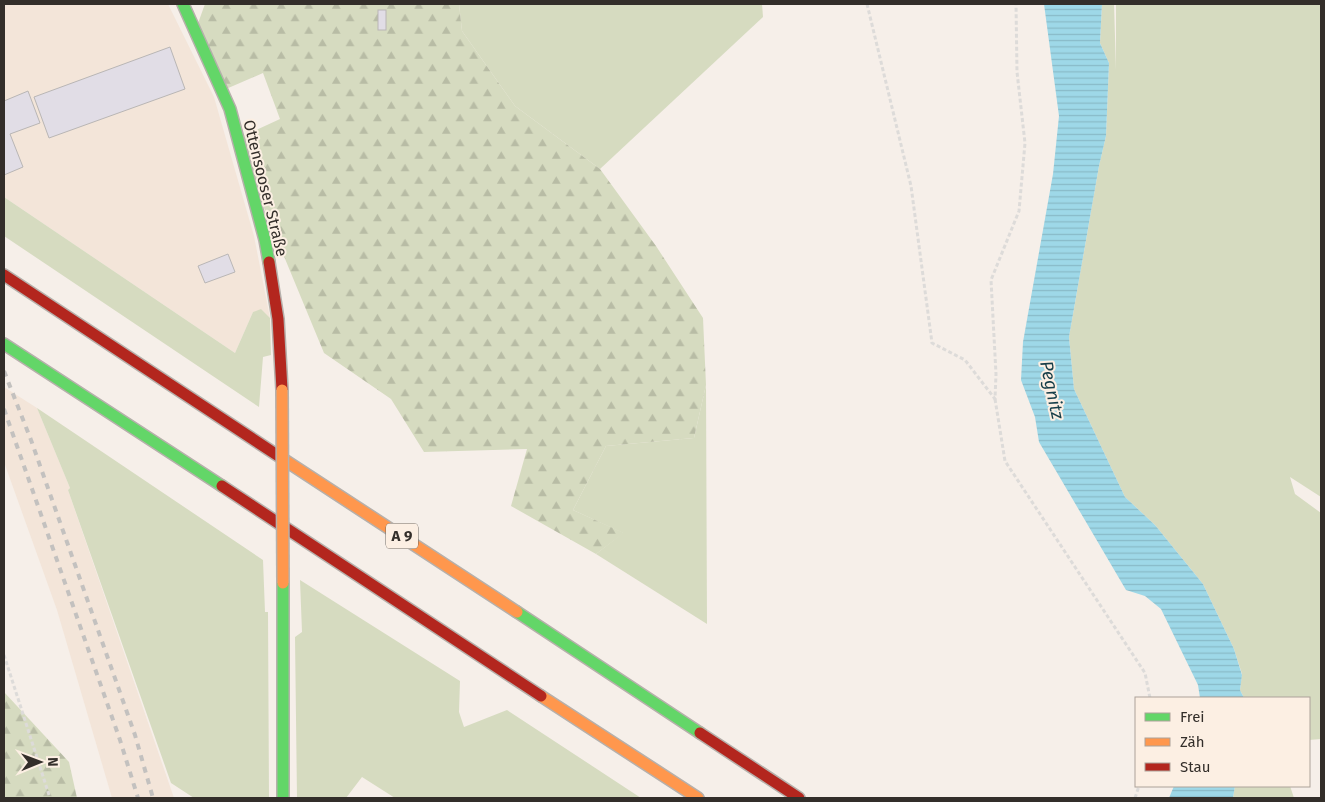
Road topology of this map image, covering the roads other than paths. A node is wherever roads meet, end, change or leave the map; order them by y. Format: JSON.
{"nodes":[{"id":1,"x":184,"y":4,"type":"edge"},
{"id":2,"x":4,"y":275,"type":"edge"},
{"id":3,"x":4,"y":344,"type":"edge"},
{"id":4,"x":283,"y":798,"type":"edge"},
{"id":5,"x":698,"y":798,"type":"edge"},
{"id":6,"x":799,"y":798,"type":"edge"}],
"edges":[{"from":1,"to":4,"type":"main road","name":"Ottensooser Straße","bridge":true},
{"from":2,"to":6,"type":"main road","number":"A 9"},
{"from":3,"to":5,"type":"main road"}]}
